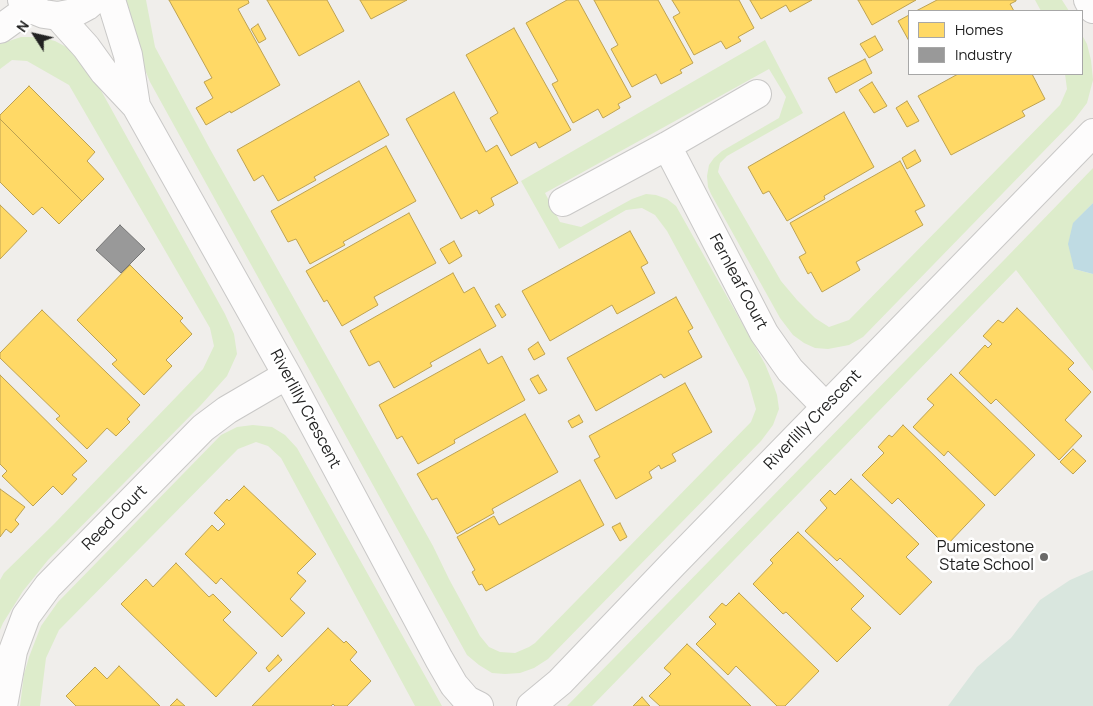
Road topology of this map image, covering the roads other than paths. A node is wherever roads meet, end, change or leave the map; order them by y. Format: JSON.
{"nodes":[{"id":1,"x":94,"y":0,"type":"edge"},
{"id":2,"x":111,"y":0,"type":"edge"},
{"id":3,"x":1088,"y":0,"type":"edge"},
{"id":4,"x":26,"y":4,"type":"edge"},
{"id":5,"x":1093,"y":9,"type":"edge"},
{"id":6,"x":58,"y":16,"type":"junction"},
{"id":7,"x":0,"y":30,"type":"edge"},
{"id":8,"x":757,"y":94,"type":"dead end"},
{"id":9,"x":136,"y":106,"type":"junction"},
{"id":10,"x":1093,"y":133,"type":"edge"},
{"id":11,"x":666,"y":146,"type":"junction"},
{"id":12,"x":563,"y":202,"type":"dead end"},
{"id":13,"x":287,"y":375,"type":"junction"},
{"id":14,"x":826,"y":407,"type":"junction"},
{"id":15,"x":3,"y":706,"type":"edge"},
{"id":16,"x":479,"y":706,"type":"edge"},
{"id":17,"x":531,"y":706,"type":"edge"}],
"edges":[{"from":1,"to":6,"type":"street"},
{"from":2,"to":9,"type":"street","name":"Riverlilly Crescent"},
{"from":3,"to":5,"type":"street"},
{"from":4,"to":6,"type":"street"},
{"from":4,"to":7,"type":"street"},
{"from":6,"to":9,"type":"street","name":"Riverlilly Crescent"},
{"from":8,"to":11,"type":"street"},
{"from":9,"to":13,"type":"street","name":"Riverlilly Crescent"},
{"from":10,"to":14,"type":"street","name":"Riverlilly Crescent"},
{"from":11,"to":12,"type":"street"},
{"from":11,"to":14,"type":"street","name":"Fernleaf Court"},
{"from":13,"to":15,"type":"street","name":"Reed Court"},
{"from":13,"to":16,"type":"street","name":"Riverlilly Crescent"},
{"from":14,"to":17,"type":"street","name":"Riverlilly Crescent"}]}
